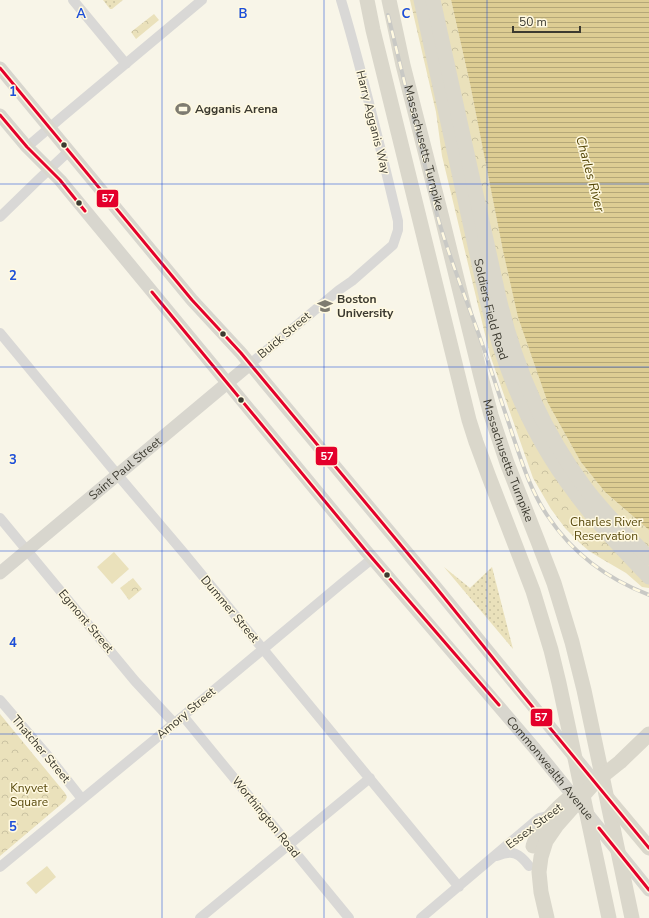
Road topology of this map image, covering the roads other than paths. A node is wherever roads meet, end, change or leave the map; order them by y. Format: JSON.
{"nodes":[{"id":1,"x":73,"y":0,"type":"edge"},
{"id":2,"x":202,"y":0,"type":"edge"},
{"id":3,"x":340,"y":0,"type":"edge"},
{"id":4,"x":367,"y":0,"type":"edge"},
{"id":5,"x":389,"y":0,"type":"edge"},
{"id":6,"x":421,"y":0,"type":"edge"},
{"id":7,"x":433,"y":0,"type":"edge"},
{"id":8,"x":126,"y":64,"type":"junction"},
{"id":9,"x":0,"y":68,"type":"edge"},
{"id":10,"x":0,"y":115,"type":"edge"},
{"id":11,"x":50,"y":128,"type":"junction"},
{"id":12,"x":27,"y":147,"type":"junction"},
{"id":13,"x":69,"y":151,"type":"junction"},
{"id":14,"x":49,"y":169,"type":"junction"},
{"id":15,"x":0,"y":217,"type":"edge"},
{"id":16,"x":393,"y":245,"type":"joint"},
{"id":17,"x":0,"y":333,"type":"edge"},
{"id":18,"x":250,"y":364,"type":"junction"},
{"id":19,"x":228,"y":382,"type":"junction"},
{"id":20,"x":117,"y":475,"type":"junction"},
{"id":21,"x":0,"y":518,"type":"edge"},
{"id":22,"x":27,"y":550,"type":"junction"},
{"id":23,"x":373,"y":558,"type":"junction"},
{"id":24,"x":649,"y":558,"type":"edge"},
{"id":25,"x":0,"y":573,"type":"edge"},
{"id":26,"x":649,"y":577,"type":"edge"},
{"id":27,"x":263,"y":649,"type":"junction"},
{"id":28,"x":0,"y":700,"type":"edge"},
{"id":29,"x":183,"y":716,"type":"junction"},
{"id":30,"x":174,"y":723,"type":"junction"},
{"id":31,"x":649,"y":734,"type":"edge"},
{"id":32,"x":370,"y":778,"type":"junction"},
{"id":33,"x":595,"y":782,"type":"junction"},
{"id":34,"x":576,"y":798,"type":"junction"},
{"id":35,"x":82,"y":799,"type":"junction"},
{"id":36,"x":553,"y":821,"type":"junction"},
{"id":37,"x":289,"y":845,"type":"junction"},
{"id":38,"x":649,"y":848,"type":"edge"},
{"id":39,"x":494,"y":857,"type":"junction"},
{"id":40,"x":529,"y":866,"type":"junction"},
{"id":41,"x":0,"y":867,"type":"edge"},
{"id":42,"x":459,"y":887,"type":"junction"},
{"id":43,"x":649,"y":890,"type":"edge"},
{"id":44,"x":207,"y":916,"type":"edge"},
{"id":45,"x":349,"y":918,"type":"edge"},
{"id":46,"x":421,"y":918,"type":"edge"},
{"id":47,"x":537,"y":918,"type":"edge"},
{"id":48,"x":547,"y":918,"type":"edge"},
{"id":49,"x":609,"y":918,"type":"edge"},
{"id":50,"x":632,"y":918,"type":"edge"}],
"edges":[{"from":1,"to":8,"type":"street"},
{"from":2,"to":8,"type":"street"},
{"from":3,"to":16,"type":"street","name":"Harry Agganis Way"},
{"from":4,"to":49,"type":"highway","name":"Massachusetts Turnpike"},
{"from":5,"to":50,"type":"highway","name":"Massachusetts Turnpike"},
{"from":6,"to":26,"type":"highway","name":"Soldiers Field Road"},
{"from":7,"to":24,"type":"highway","name":"Soldiers Field Road"},
{"from":8,"to":11,"type":"street"},
{"from":9,"to":11,"type":"main road","name":"Commonwealth Avenue"},
{"from":10,"to":12,"type":"main road","name":"Commonwealth Avenue"},
{"from":11,"to":12,"type":"street"},
{"from":11,"to":13,"type":"main road","name":"Commonwealth Avenue"},
{"from":12,"to":14,"type":"main road","name":"Commonwealth Avenue"},
{"from":13,"to":14,"type":"street"},
{"from":13,"to":18,"type":"main road","name":"Commonwealth Avenue"},
{"from":14,"to":15,"type":"street"},
{"from":14,"to":19,"type":"main road","name":"Commonwealth Avenue"},
{"from":16,"to":18,"type":"street","name":"Buick Street"},
{"from":17,"to":20,"type":"street","name":"Dummer Street"},
{"from":18,"to":19,"type":"main road","name":"Saint Paul Street"},
{"from":18,"to":33,"type":"main road","name":"Commonwealth Avenue"},
{"from":19,"to":20,"type":"main road","name":"Saint Paul Street"},
{"from":19,"to":23,"type":"main road","name":"Commonwealth Avenue"},
{"from":20,"to":22,"type":"main road","name":"Saint Paul Street"},
{"from":20,"to":27,"type":"street","name":"Dummer Street"},
{"from":21,"to":22,"type":"street","name":"Egmont Street"},
{"from":22,"to":25,"type":"main road","name":"Saint Paul Street"},
{"from":22,"to":30,"type":"street","name":"Egmont Street"},
{"from":23,"to":27,"type":"street","name":"Amory Street"},
{"from":23,"to":34,"type":"main road","name":"Commonwealth Avenue"},
{"from":27,"to":29,"type":"street","name":"Amory Street"},
{"from":27,"to":32,"type":"street","name":"Dummer Street"},
{"from":28,"to":35,"type":"street","name":"Thatcher Street"},
{"from":29,"to":30,"type":"street","name":"Amory Street"},
{"from":29,"to":37,"type":"street","name":"Worthington Road"},
{"from":30,"to":35,"type":"street","name":"Amory Street"},
{"from":31,"to":33,"type":"highway","name":"Essex Street"},
{"from":32,"to":37,"type":"street"},
{"from":32,"to":42,"type":"street","name":"Dummer Street"},
{"from":33,"to":34,"type":"highway","name":"Essex Street"},
{"from":33,"to":38,"type":"highway","name":"Commonwealth Avenue"},
{"from":34,"to":36,"type":"highway","name":"Essex Street"},
{"from":34,"to":43,"type":"main road","name":"Commonwealth Avenue"},
{"from":35,"to":41,"type":"street","name":"Amory Street"},
{"from":36,"to":39,"type":"street","name":"Essex Street"},
{"from":36,"to":40,"type":"highway"},
{"from":36,"to":48,"type":"highway"},
{"from":37,"to":44,"type":"street"},
{"from":37,"to":45,"type":"street","name":"Worthington Road"},
{"from":39,"to":40,"type":"street","name":"Essex Street"},
{"from":39,"to":42,"type":"street","name":"Essex Street"},
{"from":40,"to":47,"type":"highway"},
{"from":42,"to":46,"type":"street","name":"Essex Street"}]}
